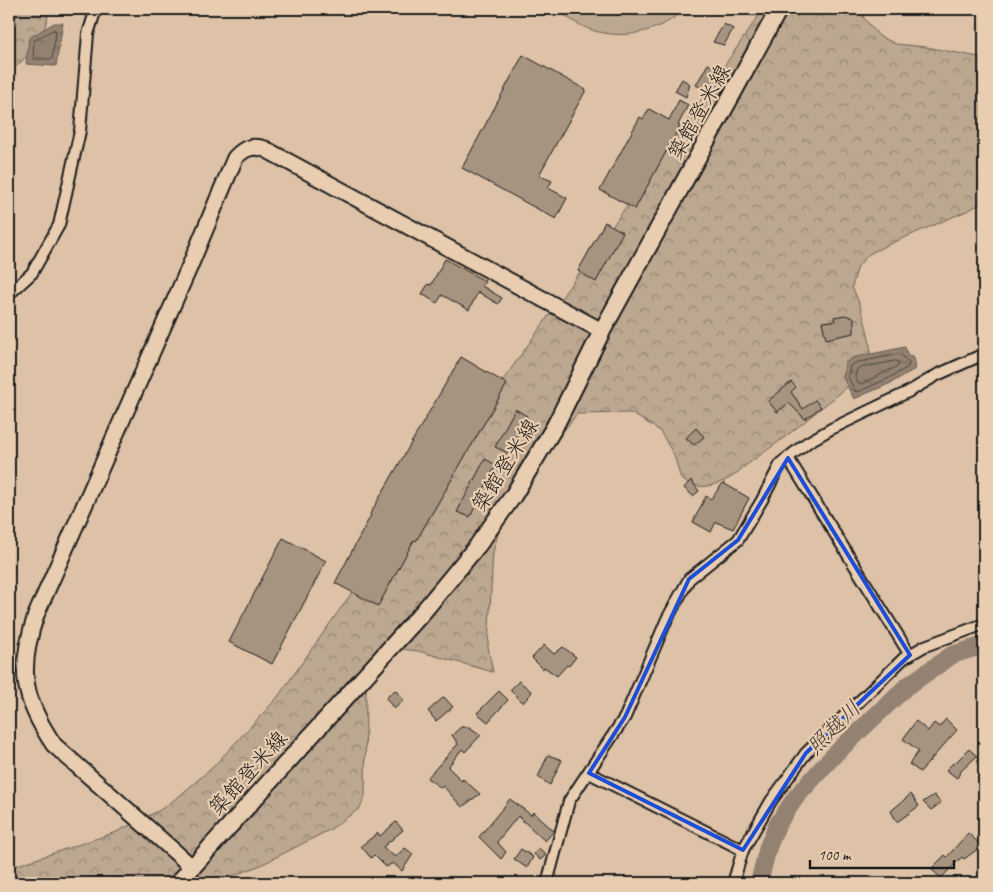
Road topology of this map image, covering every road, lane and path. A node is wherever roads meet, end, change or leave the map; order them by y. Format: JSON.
{"nodes":[{"id":1,"x":96,"y":9,"type":"edge"},
{"id":2,"x":779,"y":9,"type":"edge"},
{"id":3,"x":9,"y":294,"type":"edge"},
{"id":4,"x":602,"y":331,"type":"junction"},
{"id":5,"x":984,"y":354,"type":"edge"},
{"id":6,"x":788,"y":458,"type":"junction"},
{"id":7,"x":984,"y":624,"type":"edge"},
{"id":8,"x":910,"y":655,"type":"junction"},
{"id":9,"x":589,"y":773,"type":"junction"},
{"id":10,"x":743,"y":850,"type":"junction"},
{"id":11,"x":192,"y":867,"type":"junction"},
{"id":12,"x":178,"y":883,"type":"edge"},
{"id":13,"x":546,"y":883,"type":"edge"},
{"id":14,"x":733,"y":883,"type":"edge"}],
"edges":[{"from":1,"to":3,"type":"street"},
{"from":2,"to":4,"type":"main road","name":"築館登米線"},
{"from":4,"to":11,"type":"main road","name":"築館登米線"},
{"from":4,"to":11,"type":"street"},
{"from":5,"to":6,"type":"street"},
{"from":6,"to":8,"type":"street"},
{"from":6,"to":9,"type":"street"},
{"from":7,"to":8,"type":"street"},
{"from":8,"to":10,"type":"street"},
{"from":9,"to":10,"type":"street"},
{"from":9,"to":13,"type":"street"},
{"from":10,"to":14,"type":"street"},
{"from":11,"to":12,"type":"main road","name":"築館登米線"}]}
